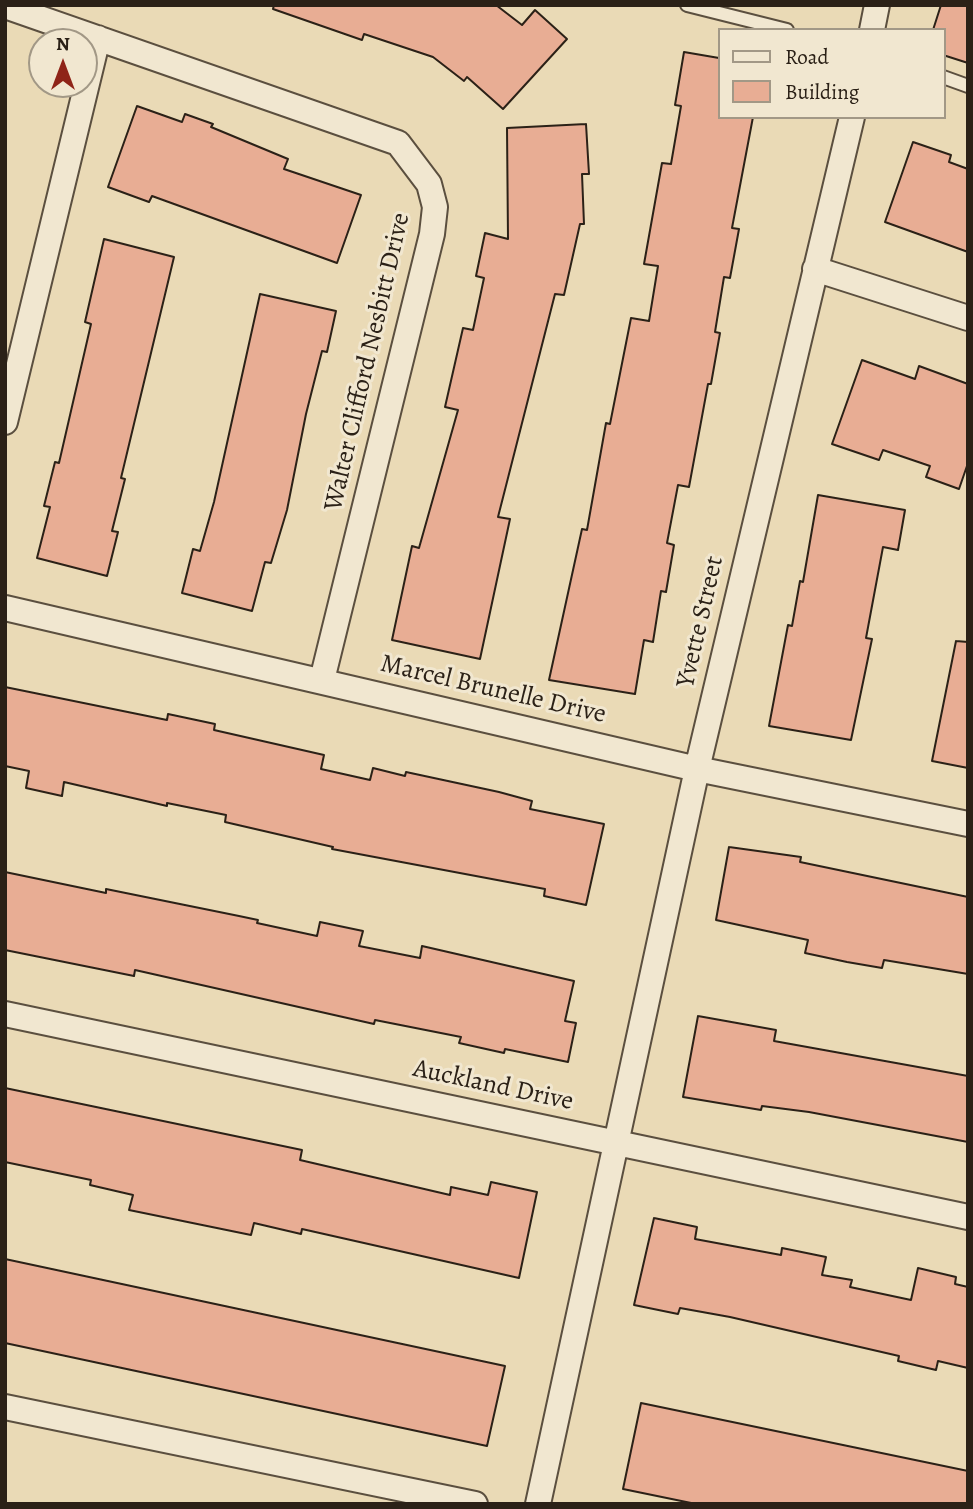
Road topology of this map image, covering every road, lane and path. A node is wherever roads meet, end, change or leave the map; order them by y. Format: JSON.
{"nodes":[{"id":1,"x":687,"y":5,"type":"edge"},
{"id":2,"x":877,"y":5,"type":"edge"},
{"id":3,"x":5,"y":6,"type":"edge"},
{"id":4,"x":69,"y":28,"type":"edge"},
{"id":5,"x":779,"y":28,"type":"edge"},
{"id":6,"x":872,"y":28,"type":"edge"},
{"id":7,"x":98,"y":38,"type":"edge"},
{"id":8,"x":945,"y":78,"type":"edge"},
{"id":9,"x":968,"y":86,"type":"edge"},
{"id":10,"x":83,"y":98,"type":"edge"},
{"id":11,"x":852,"y":119,"type":"edge"},
{"id":12,"x":815,"y":268,"type":"junction"},
{"id":13,"x":968,"y":318,"type":"edge"},
{"id":14,"x":5,"y":422,"type":"edge"},
{"id":15,"x":5,"y":608,"type":"edge"},
{"id":16,"x":322,"y":680,"type":"junction"},
{"id":17,"x":697,"y":769,"type":"junction"},
{"id":18,"x":968,"y":824,"type":"edge"},
{"id":19,"x":5,"y":1014,"type":"edge"},
{"id":20,"x":617,"y":1142,"type":"junction"},
{"id":21,"x":968,"y":1217,"type":"edge"},
{"id":22,"x":5,"y":1406,"type":"edge"},
{"id":23,"x":475,"y":1504,"type":"edge"},
{"id":24,"x":538,"y":1504,"type":"edge"}],
"edges":[{"from":1,"to":5,"type":"lane"},
{"from":2,"to":6,"type":"street"},
{"from":3,"to":4,"type":"street","name":"Walter Clifford Nesbitt Drive"},
{"from":7,"to":16,"type":"street","name":"Walter Clifford Nesbitt Drive"},
{"from":8,"to":9,"type":"lane"},
{"from":10,"to":14,"type":"street"},
{"from":11,"to":12,"type":"street","name":"Yvette Street"},
{"from":12,"to":13,"type":"street"},
{"from":12,"to":17,"type":"street","name":"Yvette Street"},
{"from":15,"to":16,"type":"street","name":"Marcel Brunelle Drive"},
{"from":16,"to":17,"type":"street","name":"Marcel Brunelle Drive"},
{"from":17,"to":18,"type":"street","name":"Marcel Brunelle Drive"},
{"from":17,"to":20,"type":"street","name":"Yvette Street"},
{"from":19,"to":20,"type":"street","name":"Auckland Drive"},
{"from":20,"to":21,"type":"street","name":"Auckland Drive"},
{"from":20,"to":24,"type":"street","name":"Yvette Street"},
{"from":22,"to":23,"type":"street"}]}
